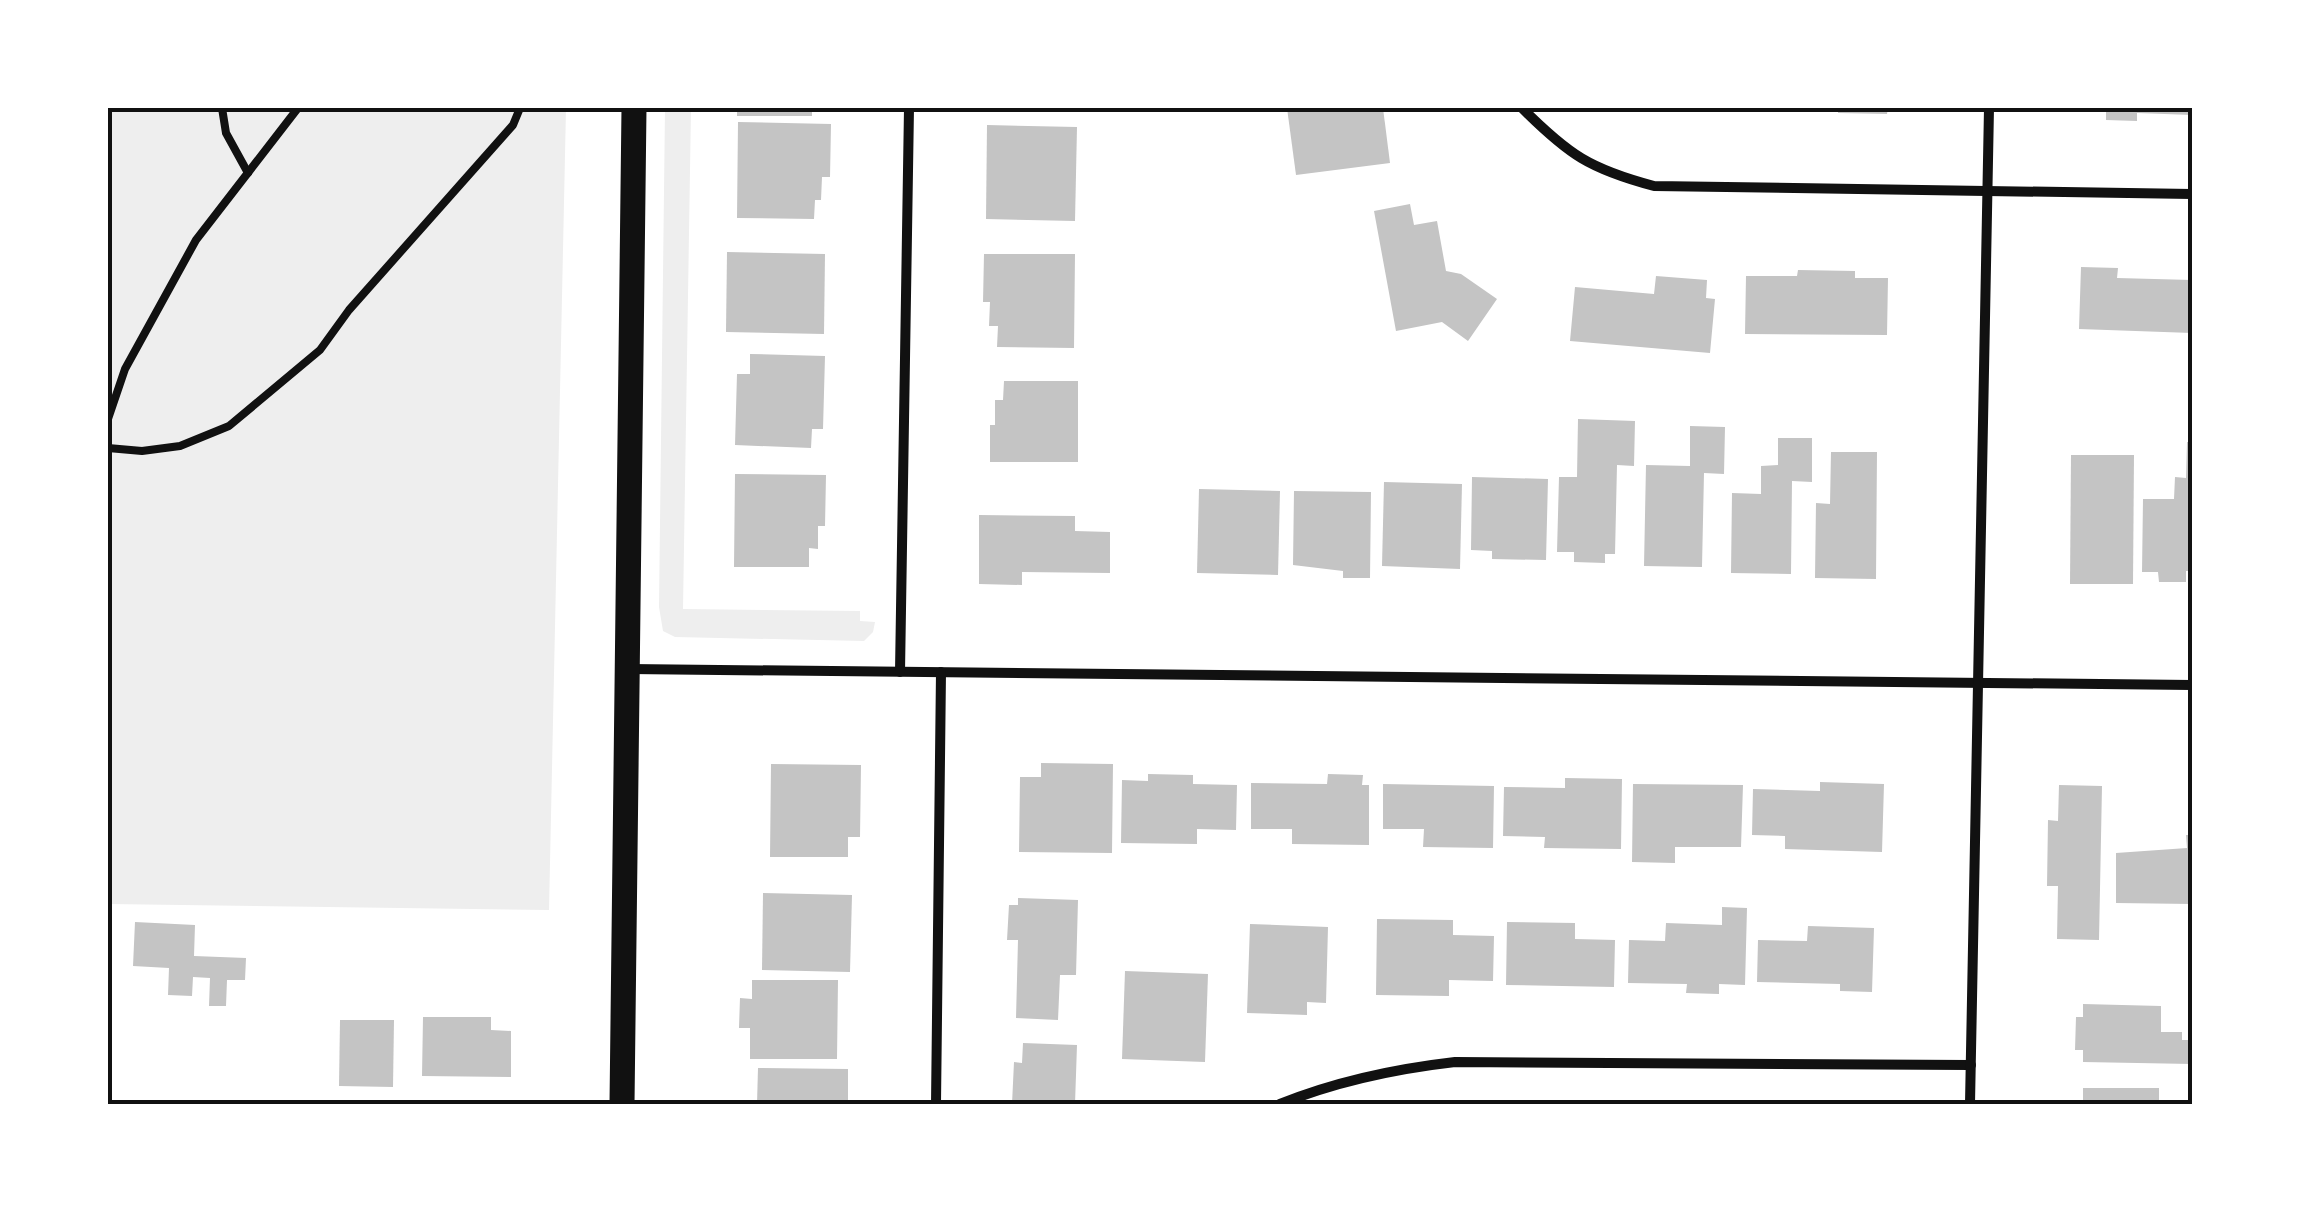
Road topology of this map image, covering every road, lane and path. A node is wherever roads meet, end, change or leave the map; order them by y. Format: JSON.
{"nodes":[{"id":1,"x":222,"y":108,"type":"edge"},
{"id":2,"x":298,"y":108,"type":"edge"},
{"id":3,"x":520,"y":108,"type":"edge"},
{"id":4,"x":634,"y":108,"type":"edge"},
{"id":5,"x":909,"y":108,"type":"edge"},
{"id":6,"x":1522,"y":108,"type":"edge"},
{"id":7,"x":1989,"y":108,"type":"edge"},
{"id":8,"x":248,"y":173,"type":"junction"},
{"id":9,"x":1987,"y":192,"type":"junction"},
{"id":10,"x":2192,"y":194,"type":"edge"},
{"id":11,"x":108,"y":419,"type":"edge"},
{"id":12,"x":108,"y":448,"type":"edge"},
{"id":13,"x":628,"y":669,"type":"junction"},
{"id":14,"x":900,"y":672,"type":"junction"},
{"id":15,"x":941,"y":672,"type":"junction"},
{"id":16,"x":1980,"y":682,"type":"junction"},
{"id":17,"x":2192,"y":685,"type":"edge"},
{"id":18,"x":1971,"y":1065,"type":"junction"},
{"id":19,"x":622,"y":1104,"type":"edge"},
{"id":20,"x":936,"y":1104,"type":"edge"},
{"id":21,"x":1280,"y":1104,"type":"edge"},
{"id":22,"x":1970,"y":1104,"type":"edge"}],
"edges":[{"from":1,"to":8,"type":"lane"},
{"from":2,"to":8,"type":"lane"},
{"from":3,"to":12,"type":"lane"},
{"from":4,"to":13,"type":"main road"},
{"from":5,"to":14,"type":"street"},
{"from":6,"to":9,"type":"street"},
{"from":7,"to":9,"type":"street"},
{"from":8,"to":11,"type":"lane"},
{"from":9,"to":10,"type":"street"},
{"from":9,"to":16,"type":"street"},
{"from":13,"to":14,"type":"street"},
{"from":13,"to":19,"type":"main road"},
{"from":14,"to":15,"type":"street"},
{"from":15,"to":16,"type":"street"},
{"from":15,"to":20,"type":"street"},
{"from":16,"to":17,"type":"street"},
{"from":16,"to":18,"type":"street"},
{"from":18,"to":21,"type":"street"},
{"from":18,"to":22,"type":"street"}]}
